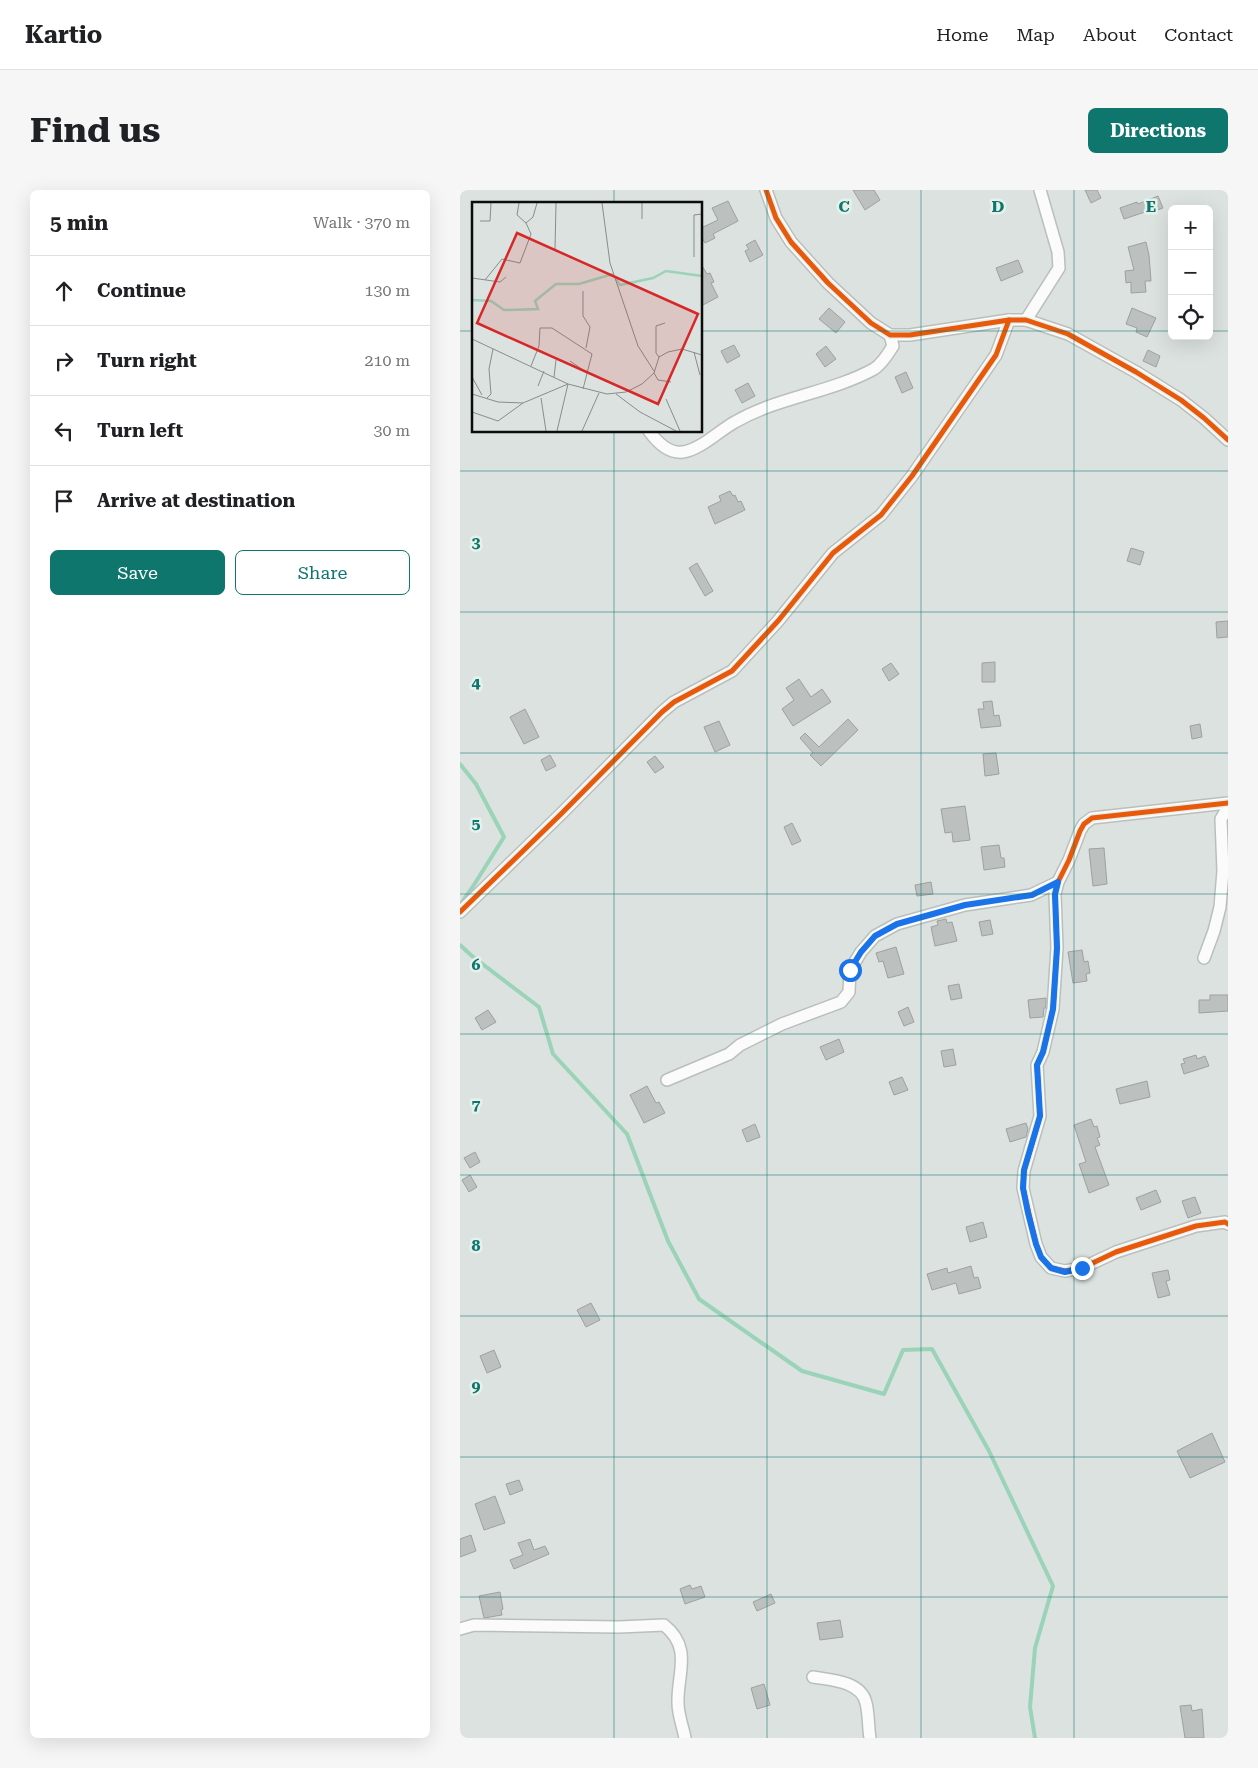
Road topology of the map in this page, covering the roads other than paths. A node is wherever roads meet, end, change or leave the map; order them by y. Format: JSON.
{"nodes":[{"id":1,"x":766,"y":190,"type":"edge"},
{"id":2,"x":1040,"y":190,"type":"edge"},
{"id":3,"x":1009,"y":320,"type":"junction"},
{"id":4,"x":1026,"y":320,"type":"junction"},
{"id":5,"x":890,"y":334,"type":"junction"},
{"id":6,"x":650,"y":432,"type":"edge"},
{"id":7,"x":1228,"y":440,"type":"edge"},
{"id":8,"x":1228,"y":803,"type":"edge"},
{"id":9,"x":1228,"y":807,"type":"edge"},
{"id":10,"x":1058,"y":882,"type":"junction"},
{"id":11,"x":460,"y":912,"type":"edge"},
{"id":12,"x":1204,"y":958,"type":"dead end"},
{"id":13,"x":667,"y":1080,"type":"dead end"},
{"id":14,"x":1228,"y":1224,"type":"edge"},
{"id":15,"x":460,"y":1629,"type":"edge"},
{"id":16,"x":814,"y":1677,"type":"dead end"},
{"id":17,"x":685,"y":1738,"type":"edge"},
{"id":18,"x":870,"y":1738,"type":"edge"}],
"edges":[{"from":1,"to":5,"type":"street"},
{"from":2,"to":4,"type":"street"},
{"from":3,"to":4,"type":"street"},
{"from":3,"to":5,"type":"street"},
{"from":3,"to":11,"type":"street"},
{"from":4,"to":7,"type":"street"},
{"from":5,"to":6,"type":"street"},
{"from":8,"to":10,"type":"street"},
{"from":9,"to":12,"type":"street"},
{"from":10,"to":13,"type":"street"},
{"from":10,"to":14,"type":"street"},
{"from":15,"to":17,"type":"street"},
{"from":16,"to":18,"type":"street"}]}
